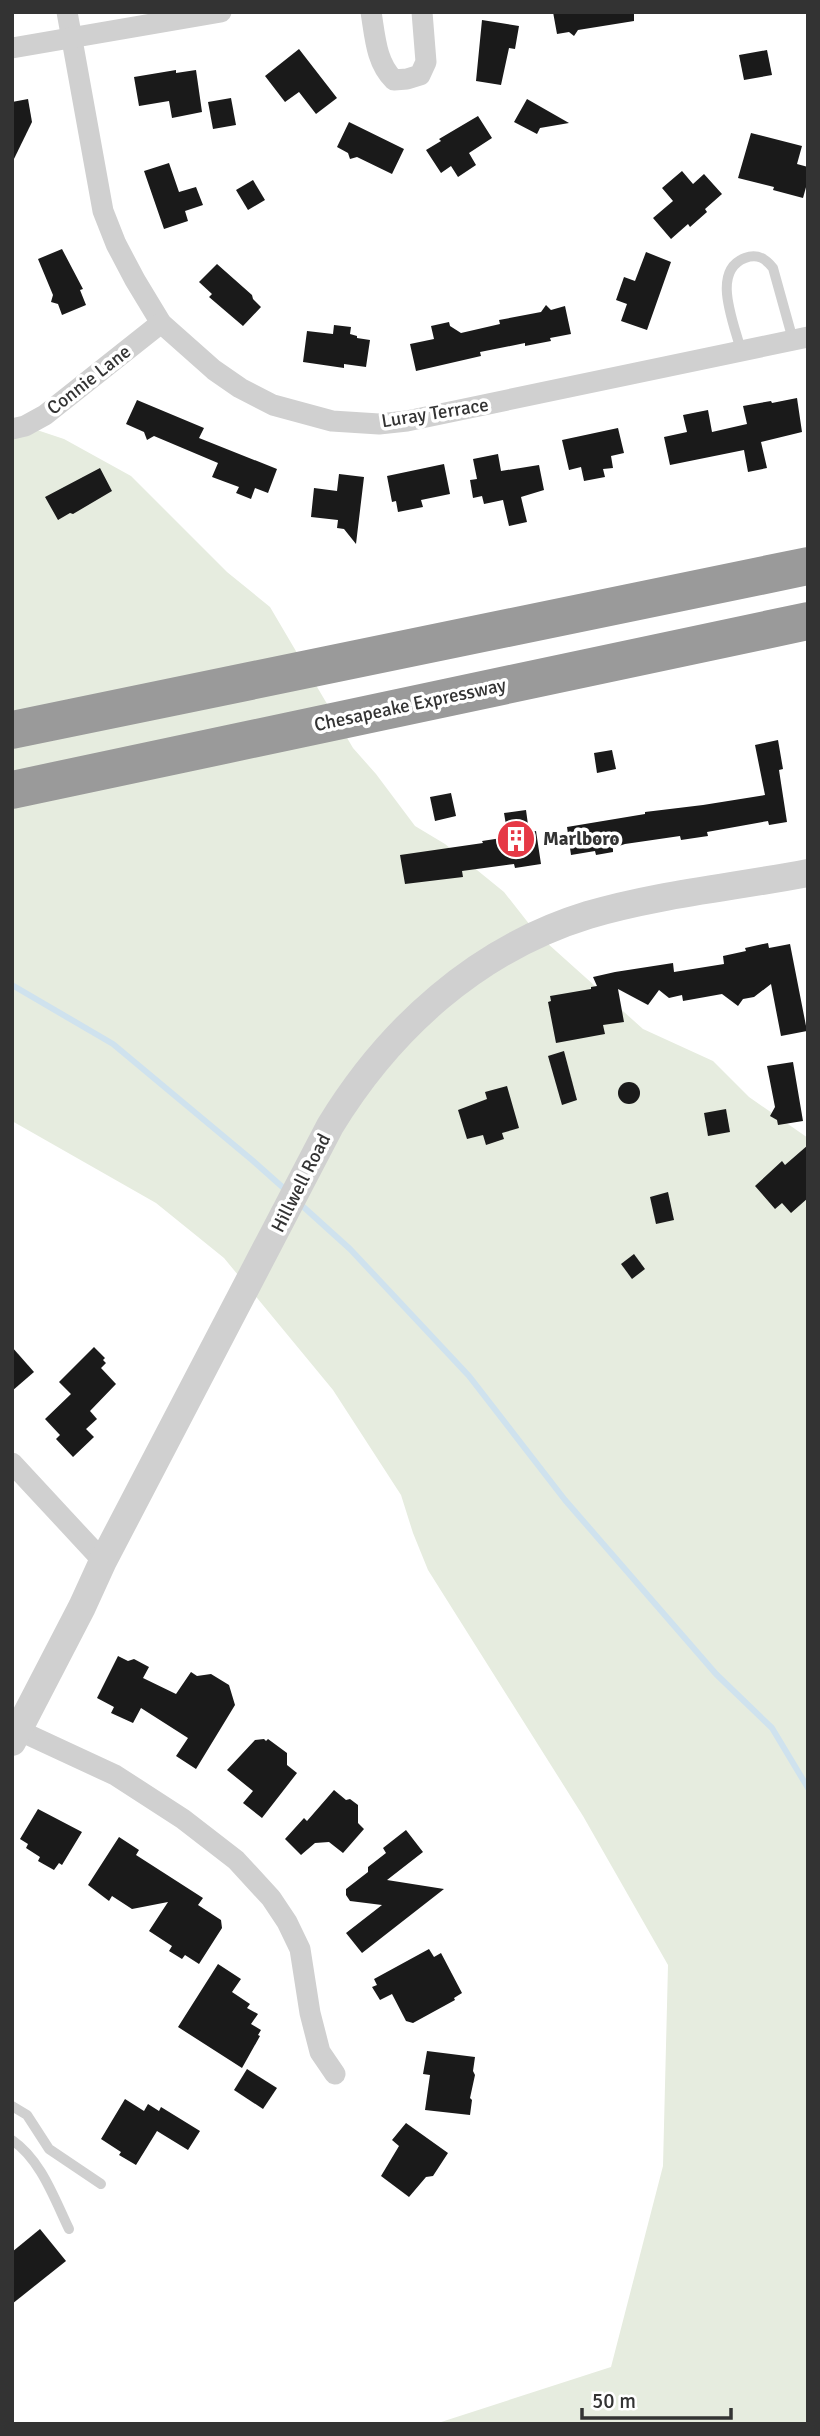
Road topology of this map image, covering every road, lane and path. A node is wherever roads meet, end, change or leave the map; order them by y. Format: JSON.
{"nodes":[{"id":1,"x":67,"y":12,"type":"edge"},
{"id":2,"x":221,"y":12,"type":"edge"},
{"id":3,"x":371,"y":12,"type":"edge"},
{"id":4,"x":422,"y":12,"type":"edge"},
{"id":5,"x":71,"y":38,"type":"junction"},
{"id":6,"x":12,"y":48,"type":"edge"},
{"id":7,"x":161,"y":323,"type":"junction"},
{"id":8,"x":800,"y":339,"type":"edge"},
{"id":9,"x":741,"y":351,"type":"junction"},
{"id":10,"x":12,"y":429,"type":"edge"},
{"id":11,"x":808,"y":566,"type":"edge"},
{"id":12,"x":808,"y":621,"type":"edge"},
{"id":13,"x":12,"y":730,"type":"edge"},
{"id":14,"x":12,"y":790,"type":"edge"},
{"id":15,"x":808,"y":873,"type":"edge"},
{"id":16,"x":12,"y":1463,"type":"edge"},
{"id":17,"x":103,"y":1561,"type":"junction"},
{"id":18,"x":15,"y":1736,"type":"edge"},
{"id":19,"x":335,"y":2074,"type":"dead end"},
{"id":20,"x":12,"y":2106,"type":"edge"},
{"id":21,"x":12,"y":2140,"type":"edge"},
{"id":22,"x":101,"y":2184,"type":"dead end"},
{"id":23,"x":69,"y":2228,"type":"dead end"}],
"edges":[{"from":1,"to":5,"type":"street","name":"Luray Terrace"},
{"from":2,"to":5,"type":"street"},
{"from":3,"to":4,"type":"street"},
{"from":5,"to":6,"type":"street"},
{"from":5,"to":7,"type":"street","name":"Luray Terrace"},
{"from":7,"to":9,"type":"street","name":"Luray Terrace"},
{"from":7,"to":10,"type":"street","name":"Connie Lane"},
{"from":8,"to":9,"type":"street","name":"Luray Terrace"},
{"from":8,"to":9,"type":"lane"},
{"from":11,"to":13,"type":"highway"},
{"from":12,"to":14,"type":"highway","name":"Chesapeake Expressway"},
{"from":15,"to":17,"type":"street","name":"Hillwell Road"},
{"from":16,"to":17,"type":"street"},
{"from":17,"to":18,"type":"street","name":"Hillwell Road"},
{"from":18,"to":19,"type":"street"},
{"from":20,"to":22,"type":"lane"},
{"from":21,"to":23,"type":"lane"}]}
